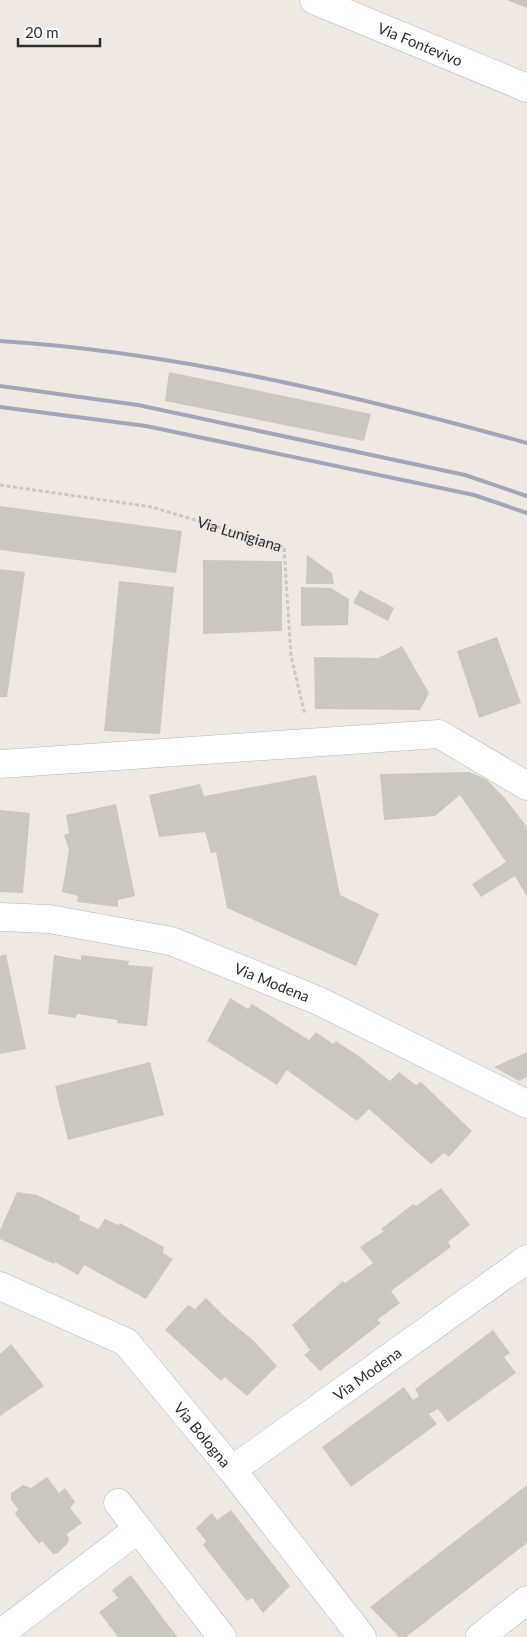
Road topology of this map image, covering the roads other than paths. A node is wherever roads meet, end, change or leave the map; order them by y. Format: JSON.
{"nodes":[{"id":1,"x":314,"y":0,"type":"edge"},
{"id":2,"x":527,"y":88,"type":"edge"},
{"id":3,"x":0,"y":764,"type":"edge"},
{"id":4,"x":527,"y":786,"type":"edge"},
{"id":5,"x":0,"y":917,"type":"edge"},
{"id":6,"x":527,"y":1104,"type":"edge"},
{"id":7,"x":527,"y":1259,"type":"edge"},
{"id":8,"x":0,"y":1286,"type":"edge"},
{"id":9,"x":232,"y":1470,"type":"junction"},
{"id":10,"x":118,"y":1503,"type":"dead end"},
{"id":11,"x":138,"y":1529,"type":"junction"},
{"id":12,"x":527,"y":1600,"type":"edge"},
{"id":13,"x":0,"y":1634,"type":"edge"},
{"id":14,"x":222,"y":1637,"type":"edge"},
{"id":15,"x":362,"y":1637,"type":"edge"},
{"id":16,"x":480,"y":1637,"type":"edge"}],
"edges":[{"from":1,"to":2,"type":"street","name":"Via Fontevivo"},
{"from":3,"to":4,"type":"street"},
{"from":5,"to":6,"type":"street","name":"Via Modena"},
{"from":7,"to":9,"type":"street","name":"Via Modena"},
{"from":8,"to":9,"type":"street","name":"Via Bologna"},
{"from":9,"to":15,"type":"street","name":"Via Bologna"},
{"from":10,"to":11,"type":"street"},
{"from":11,"to":13,"type":"street"},
{"from":11,"to":14,"type":"street"},
{"from":12,"to":16,"type":"street"}]}
